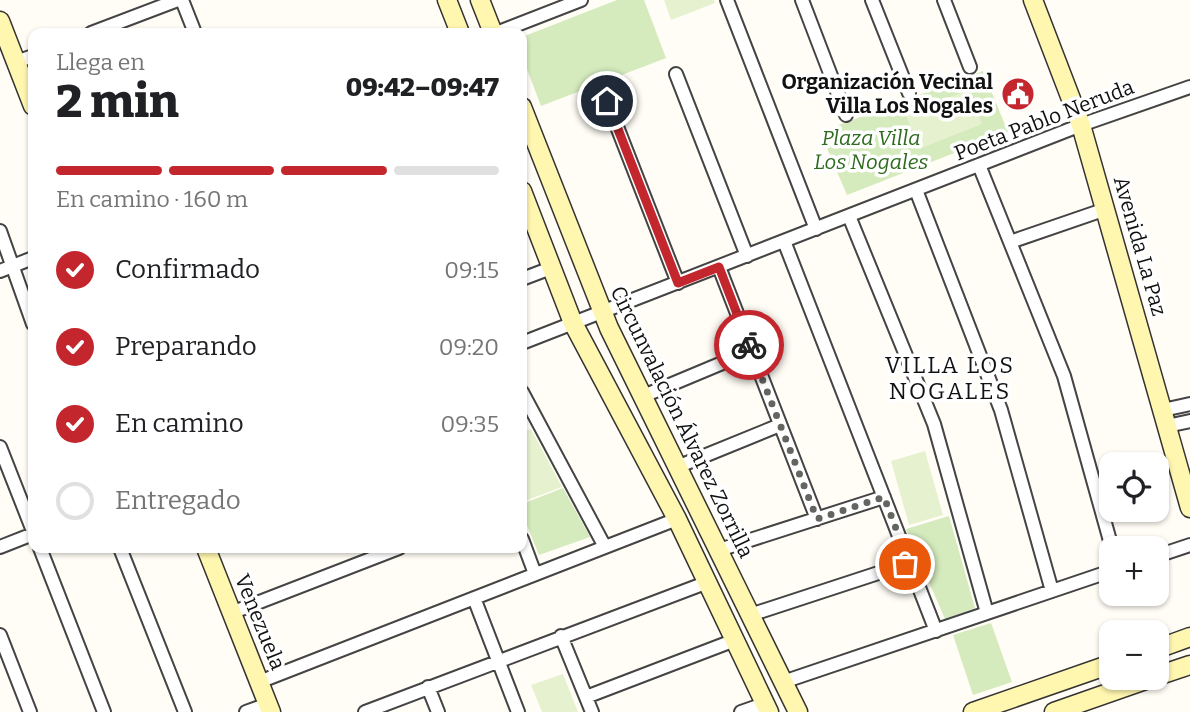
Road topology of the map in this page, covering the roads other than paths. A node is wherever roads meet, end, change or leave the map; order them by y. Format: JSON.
{"nodes":[{"id":1,"x":180,"y":0,"type":"edge"},
{"id":2,"x":447,"y":0,"type":"edge"},
{"id":3,"x":480,"y":0,"type":"edge"},
{"id":4,"x":581,"y":0,"type":"edge"},
{"id":5,"x":727,"y":0,"type":"edge"},
{"id":6,"x":802,"y":0,"type":"edge"},
{"id":7,"x":872,"y":0,"type":"edge"},
{"id":8,"x":944,"y":0,"type":"edge"},
{"id":9,"x":1033,"y":0,"type":"edge"},
{"id":10,"x":0,"y":21,"type":"edge"},
{"id":11,"x":104,"y":28,"type":"edge"},
{"id":12,"x":193,"y":28,"type":"edge"},
{"id":13,"x":458,"y":28,"type":"edge"},
{"id":14,"x":493,"y":28,"type":"edge"},
{"id":15,"x":508,"y":28,"type":"edge"},
{"id":16,"x":28,"y":58,"type":"edge"},
{"id":17,"x":16,"y":62,"type":"junction"},
{"id":18,"x":970,"y":67,"type":"dead end"},
{"id":19,"x":676,"y":74,"type":"dead end"},
{"id":20,"x":1190,"y":87,"type":"edge"},
{"id":21,"x":28,"y":93,"type":"edge"},
{"id":22,"x":909,"y":93,"type":"dead end"},
{"id":23,"x":607,"y":101,"type":"dead end"},
{"id":24,"x":846,"y":115,"type":"dead end"},
{"id":25,"x":527,"y":120,"type":"edge"},
{"id":26,"x":1081,"y":125,"type":"junction"},
{"id":27,"x":979,"y":165,"type":"junction"},
{"id":28,"x":916,"y":190,"type":"junction"},
{"id":29,"x":1106,"y":209,"type":"junction"},
{"id":30,"x":527,"y":211,"type":"edge"},
{"id":31,"x":849,"y":216,"type":"junction"},
{"id":32,"x":816,"y":229,"type":"junction"},
{"id":33,"x":0,"y":231,"type":"edge"},
{"id":34,"x":784,"y":241,"type":"junction"},
{"id":35,"x":1010,"y":242,"type":"junction"},
{"id":36,"x":747,"y":256,"type":"junction"},
{"id":37,"x":28,"y":260,"type":"edge"},
{"id":38,"x":719,"y":267,"type":"junction"},
{"id":39,"x":551,"y":268,"type":"junction"},
{"id":40,"x":6,"y":269,"type":"edge"},
{"id":41,"x":527,"y":277,"type":"edge"},
{"id":42,"x":678,"y":283,"type":"junction"},
{"id":43,"x":602,"y":312,"type":"junction"},
{"id":44,"x":28,"y":314,"type":"edge"},
{"id":45,"x":573,"y":323,"type":"junction"},
{"id":46,"x":527,"y":341,"type":"edge"},
{"id":47,"x":751,"y":351,"type":"junction"},
{"id":48,"x":641,"y":397,"type":"junction"},
{"id":49,"x":527,"y":401,"type":"edge"},
{"id":50,"x":1190,"y":404,"type":"edge"},
{"id":51,"x":1165,"y":418,"type":"junction"},
{"id":52,"x":1190,"y":421,"type":"edge"},
{"id":53,"x":780,"y":425,"type":"junction"},
{"id":54,"x":0,"y":447,"type":"edge"},
{"id":55,"x":677,"y":467,"type":"junction"},
{"id":56,"x":884,"y":497,"type":"junction"},
{"id":57,"x":1190,"y":508,"type":"edge"},
{"id":58,"x":677,"y":519,"type":"junction"},
{"id":59,"x":817,"y":519,"type":"junction"},
{"id":60,"x":28,"y":520,"type":"edge"},
{"id":61,"x":28,"y":535,"type":"edge"},
{"id":62,"x":1109,"y":536,"type":"edge"},
{"id":63,"x":1190,"y":545,"type":"edge"},
{"id":64,"x":0,"y":547,"type":"edge"},
{"id":65,"x":605,"y":547,"type":"junction"},
{"id":66,"x":719,"y":550,"type":"junction"},
{"id":67,"x":527,"y":552,"type":"edge"},
{"id":68,"x":1169,"y":552,"type":"edge"},
{"id":69,"x":42,"y":553,"type":"edge"},
{"id":70,"x":122,"y":553,"type":"edge"},
{"id":71,"x":212,"y":553,"type":"edge"},
{"id":72,"x":386,"y":553,"type":"edge"},
{"id":73,"x":909,"y":563,"type":"junction"},
{"id":74,"x":535,"y":574,"type":"junction"},
{"id":75,"x":1099,"y":575,"type":"edge"},
{"id":76,"x":708,"y":582,"type":"junction"},
{"id":77,"x":1052,"y":591,"type":"junction"},
{"id":78,"x":474,"y":598,"type":"junction"},
{"id":79,"x":231,"y":613,"type":"junction"},
{"id":80,"x":987,"y":613,"type":"junction"},
{"id":81,"x":750,"y":615,"type":"junction"},
{"id":82,"x":936,"y":631,"type":"junction"},
{"id":83,"x":0,"y":635,"type":"edge"},
{"id":84,"x":561,"y":636,"type":"junction"},
{"id":85,"x":1190,"y":637,"type":"edge"},
{"id":86,"x":735,"y":640,"type":"junction"},
{"id":87,"x":1169,"y":645,"type":"edge"},
{"id":88,"x":498,"y":659,"type":"junction"},
{"id":89,"x":1190,"y":665,"type":"edge"},
{"id":90,"x":1099,"y":668,"type":"edge"},
{"id":91,"x":1169,"y":672,"type":"edge"},
{"id":92,"x":259,"y":682,"type":"junction"},
{"id":93,"x":783,"y":682,"type":"junction"},
{"id":94,"x":428,"y":687,"type":"junction"},
{"id":95,"x":1117,"y":690,"type":"edge"},
{"id":96,"x":586,"y":697,"type":"junction"},
{"id":97,"x":270,"y":708,"type":"edge"},
{"id":98,"x":767,"y":708,"type":"edge"},
{"id":99,"x":30,"y":712,"type":"edge"},
{"id":100,"x":104,"y":712,"type":"edge"},
{"id":101,"x":185,"y":712,"type":"edge"},
{"id":102,"x":246,"y":712,"type":"edge"},
{"id":103,"x":365,"y":712,"type":"edge"},
{"id":104,"x":438,"y":712,"type":"edge"},
{"id":105,"x":518,"y":712,"type":"edge"},
{"id":106,"x":592,"y":712,"type":"edge"},
{"id":107,"x":741,"y":712,"type":"edge"},
{"id":108,"x":798,"y":712,"type":"edge"},
{"id":109,"x":973,"y":712,"type":"edge"},
{"id":110,"x":1054,"y":712,"type":"edge"}],
"edges":[{"from":1,"to":11,"type":"street"},
{"from":1,"to":12,"type":"street"},
{"from":2,"to":13,"type":"main road"},
{"from":3,"to":14,"type":"main road"},
{"from":4,"to":15,"type":"street"},
{"from":5,"to":32,"type":"street"},
{"from":6,"to":24,"type":"street"},
{"from":7,"to":22,"type":"street"},
{"from":8,"to":18,"type":"street"},
{"from":9,"to":26,"type":"main road","name":"Avenida La Paz"},
{"from":10,"to":17,"type":"main road"},
{"from":16,"to":17,"type":"street"},
{"from":17,"to":21,"type":"main road"},
{"from":19,"to":36,"type":"street"},
{"from":20,"to":26,"type":"street","name":"Poeta Pablo Neruda"},
{"from":23,"to":42,"type":"street"},
{"from":25,"to":43,"type":"main road","name":"Circunvalación Álvarez Zorrilla"},
{"from":26,"to":27,"type":"street","name":"Poeta Pablo Neruda"},
{"from":26,"to":29,"type":"main road","name":"Avenida La Paz"},
{"from":27,"to":28,"type":"street","name":"Poeta Pablo Neruda"},
{"from":27,"to":35,"type":"street"},
{"from":28,"to":31,"type":"street","name":"Poeta Pablo Neruda"},
{"from":28,"to":77,"type":"street"},
{"from":29,"to":35,"type":"street"},
{"from":29,"to":51,"type":"main road","name":"Avenida La Paz"},
{"from":30,"to":39,"type":"main road"},
{"from":31,"to":32,"type":"street","name":"Poeta Pablo Neruda"},
{"from":31,"to":80,"type":"street"},
{"from":32,"to":34,"type":"street","name":"Poeta Pablo Neruda"},
{"from":33,"to":40,"type":"street"},
{"from":34,"to":36,"type":"street","name":"Poeta Pablo Neruda"},
{"from":34,"to":56,"type":"street"},
{"from":35,"to":62,"type":"street"},
{"from":36,"to":38,"type":"street","name":"Poeta Pablo Neruda"},
{"from":37,"to":40,"type":"street"},
{"from":38,"to":42,"type":"street","name":"Poeta Pablo Neruda"},
{"from":38,"to":47,"type":"street"},
{"from":39,"to":41,"type":"street"},
{"from":39,"to":45,"type":"main road"},
{"from":40,"to":44,"type":"street"},
{"from":42,"to":43,"type":"street","name":"Poeta Pablo Neruda"},
{"from":43,"to":45,"type":"street","name":"Poeta Pablo Neruda"},
{"from":43,"to":48,"type":"main road","name":"Circunvalación Álvarez Zorrilla"},
{"from":45,"to":46,"type":"street","name":"Poeta Pablo Neruda"},
{"from":45,"to":58,"type":"main road"},
{"from":47,"to":48,"type":"street"},
{"from":47,"to":53,"type":"street"},
{"from":48,"to":55,"type":"main road","name":"Circunvalación Álvarez Zorrilla"},
{"from":49,"to":65,"type":"street"},
{"from":50,"to":51,"type":"street"},
{"from":51,"to":52,"type":"street"},
{"from":51,"to":57,"type":"main road","name":"Avenida La Paz"},
{"from":53,"to":55,"type":"street"},
{"from":53,"to":59,"type":"street"},
{"from":54,"to":60,"type":"street"},
{"from":55,"to":66,"type":"main road","name":"Circunvalación Álvarez Zorrilla"},
{"from":56,"to":59,"type":"street"},
{"from":56,"to":73,"type":"street"},
{"from":58,"to":65,"type":"street"},
{"from":58,"to":76,"type":"main road"},
{"from":59,"to":66,"type":"street"},
{"from":61,"to":64,"type":"street"},
{"from":63,"to":68,"type":"street"},
{"from":65,"to":74,"type":"street"},
{"from":66,"to":81,"type":"main road","name":"Circunvalación Álvarez Zorrilla"},
{"from":67,"to":74,"type":"street"},
{"from":69,"to":100,"type":"street"},
{"from":70,"to":101,"type":"street"},
{"from":71,"to":79,"type":"main road","name":"Venezuela"},
{"from":72,"to":79,"type":"street"},
{"from":73,"to":81,"type":"street"},
{"from":73,"to":82,"type":"street"},
{"from":74,"to":78,"type":"street"},
{"from":75,"to":77,"type":"street"},
{"from":76,"to":84,"type":"street"},
{"from":76,"to":86,"type":"main road"},
{"from":77,"to":80,"type":"street"},
{"from":78,"to":88,"type":"street"},
{"from":78,"to":92,"type":"street"},
{"from":79,"to":92,"type":"main road","name":"Venezuela"},
{"from":80,"to":82,"type":"street"},
{"from":81,"to":93,"type":"main road","name":"Circunvalación Álvarez Zorrilla"},
{"from":82,"to":93,"type":"street"},
{"from":83,"to":99,"type":"street"},
{"from":84,"to":88,"type":"street"},
{"from":84,"to":96,"type":"street"},
{"from":85,"to":87,"type":"main road"},
{"from":86,"to":96,"type":"street"},
{"from":86,"to":98,"type":"main road"},
{"from":88,"to":94,"type":"street"},
{"from":88,"to":105,"type":"street"},
{"from":89,"to":91,"type":"main road"},
{"from":90,"to":109,"type":"main road"},
{"from":92,"to":97,"type":"main road","name":"Venezuela"},
{"from":93,"to":108,"type":"main road","name":"Circunvalación Álvarez Zorrilla"},
{"from":94,"to":103,"type":"street"},
{"from":94,"to":104,"type":"street"},
{"from":95,"to":110,"type":"main road"},
{"from":96,"to":106,"type":"street"},
{"from":97,"to":102,"type":"street"},
{"from":98,"to":107,"type":"street"}]}
